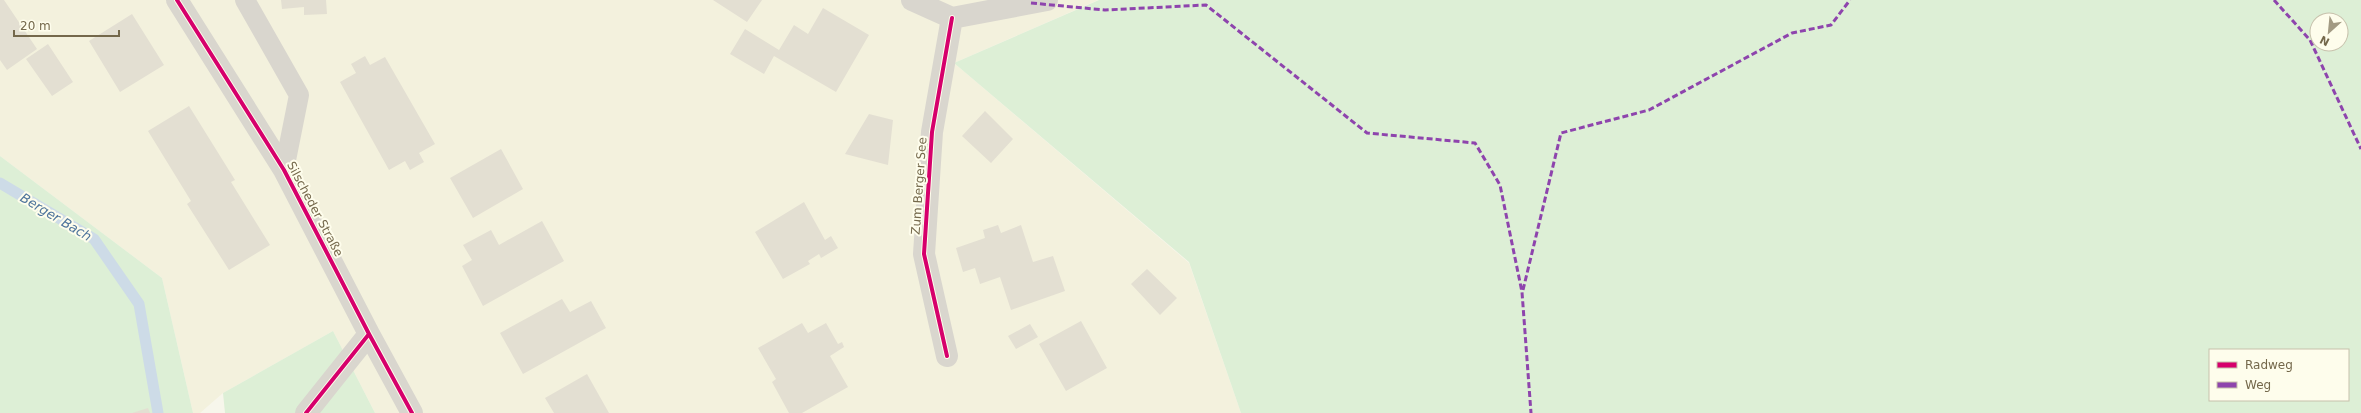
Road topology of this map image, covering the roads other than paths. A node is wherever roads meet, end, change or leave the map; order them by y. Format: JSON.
{"nodes":[{"id":1,"x":177,"y":0,"type":"edge"},
{"id":2,"x":245,"y":0,"type":"edge"},
{"id":3,"x":912,"y":0,"type":"edge"},
{"id":4,"x":1047,"y":0,"type":"edge"},
{"id":5,"x":952,"y":18,"type":"junction"},
{"id":6,"x":284,"y":170,"type":"junction"},
{"id":7,"x":368,"y":334,"type":"junction"},
{"id":8,"x":947,"y":356,"type":"dead end"},
{"id":9,"x":306,"y":413,"type":"edge"},
{"id":10,"x":412,"y":413,"type":"edge"}],
"edges":[{"from":1,"to":6,"type":"street","name":"Silscheder Straße"},
{"from":2,"to":6,"type":"lane","name":"Silscheder Straße"},
{"from":3,"to":5,"type":"street"},
{"from":4,"to":5,"type":"street"},
{"from":5,"to":8,"type":"street","name":"Zum Berger See"},
{"from":6,"to":7,"type":"street","name":"Silscheder Straße"},
{"from":7,"to":9,"type":"street"},
{"from":7,"to":10,"type":"street","name":"Silscheder Straße"}]}
